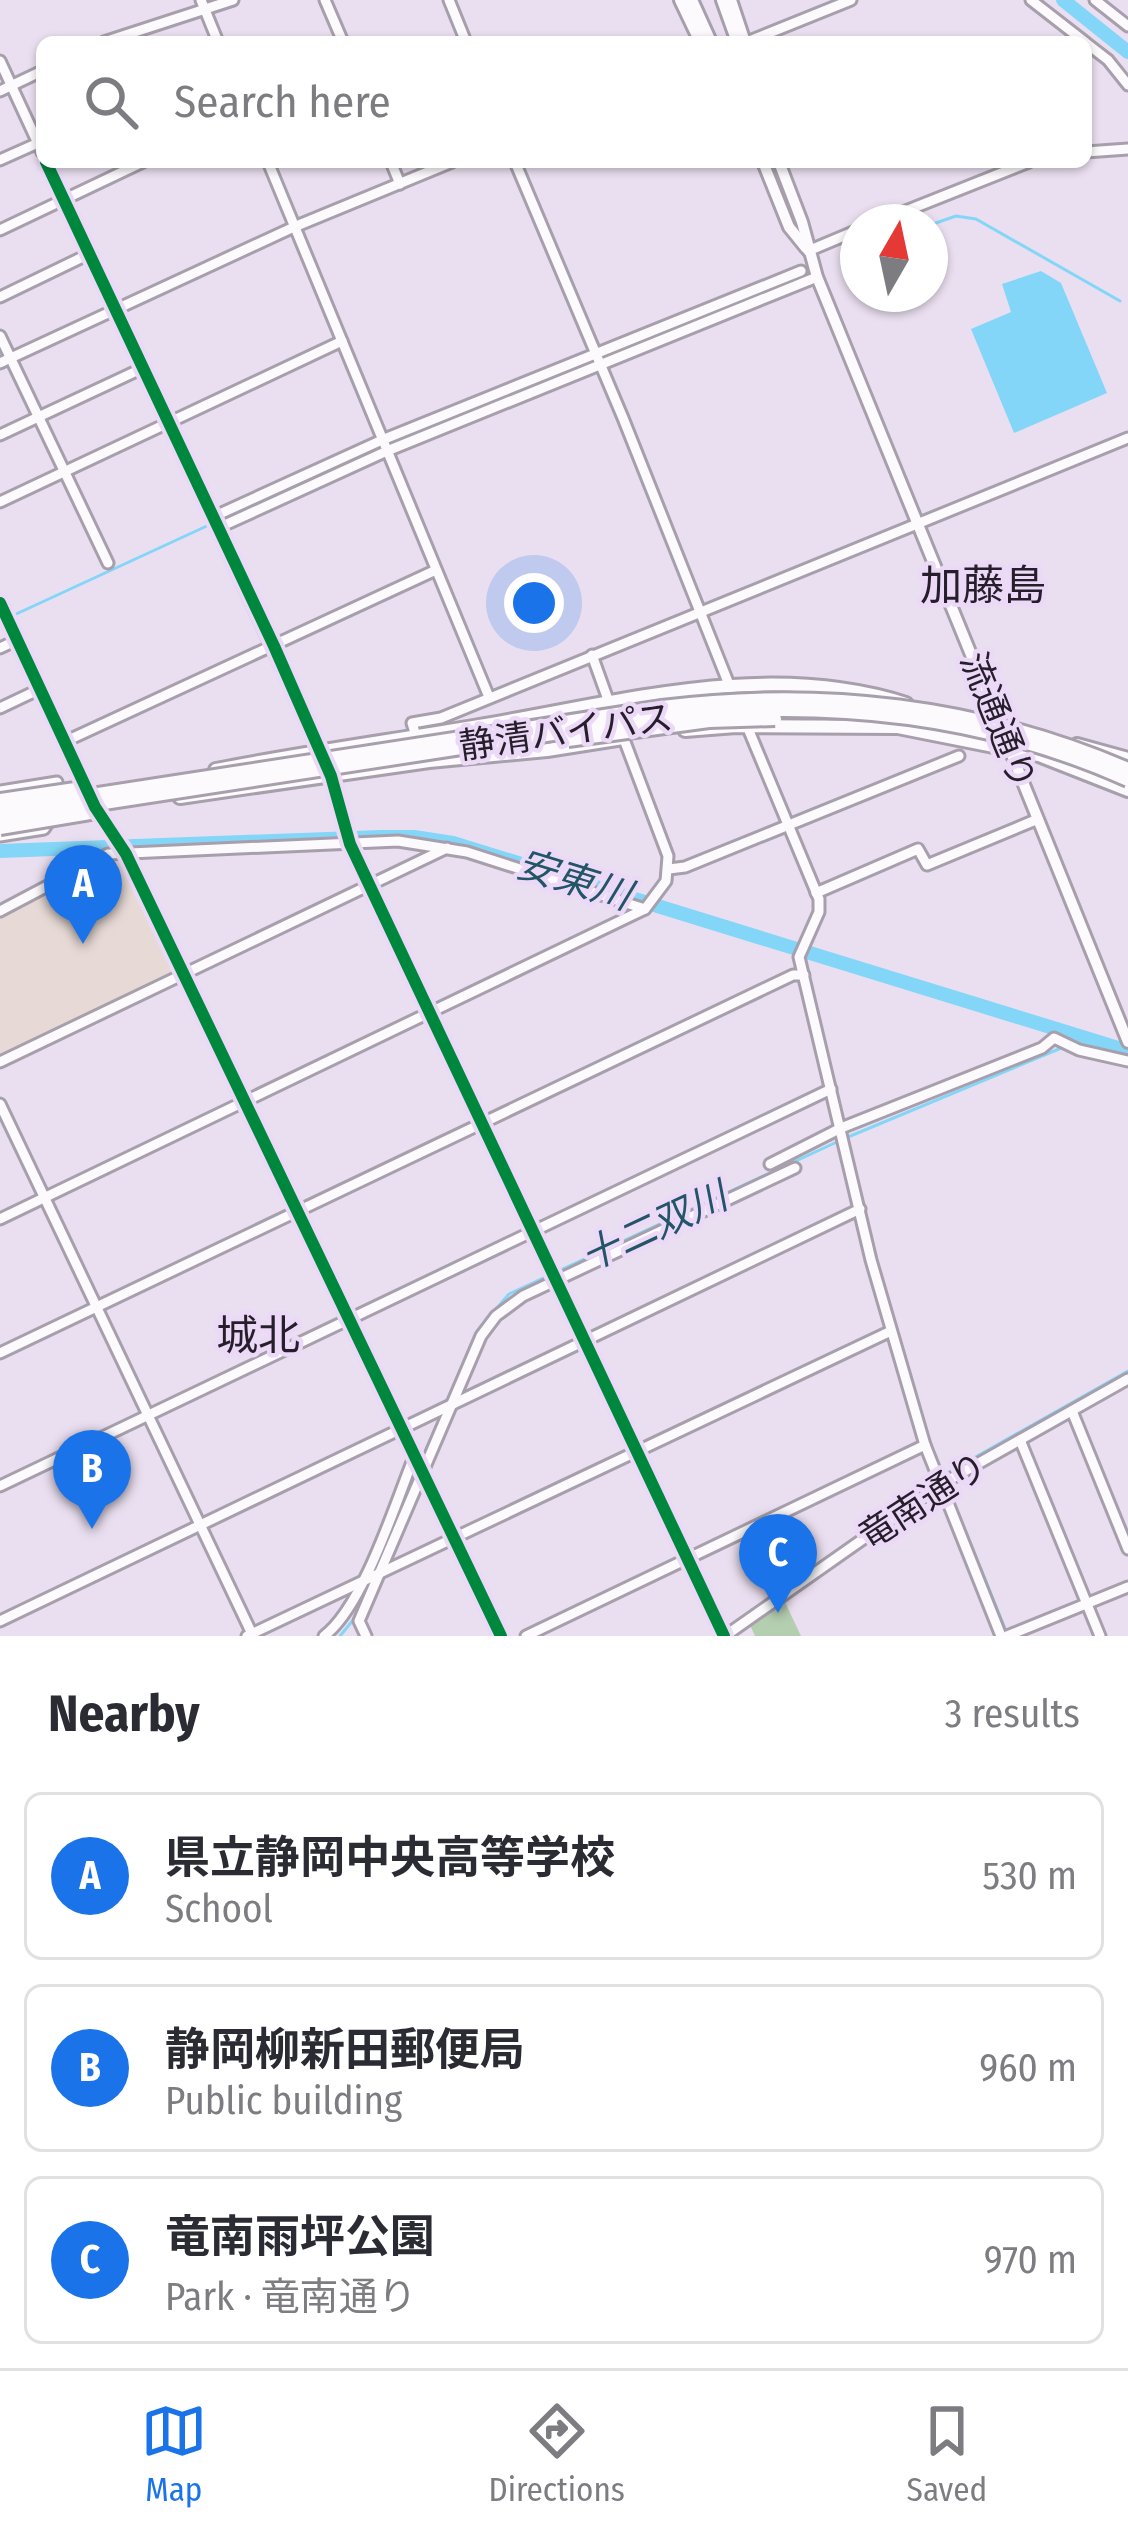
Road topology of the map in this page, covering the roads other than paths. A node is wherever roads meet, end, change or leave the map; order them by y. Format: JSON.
{"nodes":[{"id":1,"x":233,"y":0,"type":"edge"},
{"id":2,"x":326,"y":0,"type":"edge"},
{"id":3,"x":449,"y":0,"type":"edge"},
{"id":4,"x":680,"y":0,"type":"edge"},
{"id":5,"x":691,"y":0,"type":"edge"},
{"id":6,"x":727,"y":0,"type":"edge"},
{"id":7,"x":851,"y":0,"type":"edge"},
{"id":8,"x":1030,"y":0,"type":"edge"},
{"id":9,"x":1095,"y":0,"type":"edge"},
{"id":10,"x":203,"y":6,"type":"edge"},
{"id":11,"x":1128,"y":26,"type":"edge"},
{"id":12,"x":117,"y":36,"type":"edge"},
{"id":13,"x":216,"y":36,"type":"edge"},
{"id":14,"x":341,"y":36,"type":"edge"},
{"id":15,"x":464,"y":36,"type":"edge"},
{"id":16,"x":697,"y":36,"type":"edge"},
{"id":17,"x":707,"y":36,"type":"edge"},
{"id":18,"x":741,"y":36,"type":"edge"},
{"id":19,"x":758,"y":36,"type":"edge"},
{"id":20,"x":1077,"y":36,"type":"edge"},
{"id":21,"x":1092,"y":47,"type":"edge"},
{"id":22,"x":0,"y":61,"type":"edge"},
{"id":23,"x":36,"y":74,"type":"edge"},
{"id":24,"x":1128,"y":85,"type":"edge"},
{"id":25,"x":11,"y":86,"type":"junction"},
{"id":26,"x":0,"y":91,"type":"edge"},
{"id":27,"x":36,"y":139,"type":"edge"},
{"id":28,"x":36,"y":148,"type":"edge"},
{"id":29,"x":1128,"y":149,"type":"edge"},
{"id":30,"x":1092,"y":152,"type":"edge"},
{"id":31,"x":0,"y":160,"type":"edge"},
{"id":32,"x":49,"y":168,"type":"edge"},
{"id":33,"x":131,"y":168,"type":"edge"},
{"id":34,"x":270,"y":168,"type":"edge"},
{"id":35,"x":393,"y":168,"type":"edge"},
{"id":36,"x":438,"y":168,"type":"edge"},
{"id":37,"x":518,"y":168,"type":"edge"},
{"id":38,"x":765,"y":168,"type":"edge"},
{"id":39,"x":780,"y":168,"type":"edge"},
{"id":40,"x":1014,"y":168,"type":"edge"},
{"id":41,"x":400,"y":184,"type":"junction"},
{"id":42,"x":64,"y":200,"type":"junction"},
{"id":43,"x":923,"y":204,"type":"edge"},
{"id":44,"x":294,"y":227,"type":"junction"},
{"id":45,"x":0,"y":230,"type":"edge"},
{"id":46,"x":840,"y":238,"type":"edge"},
{"id":47,"x":808,"y":251,"type":"junction"},
{"id":48,"x":88,"y":254,"type":"junction"},
{"id":49,"x":801,"y":271,"type":"dead end"},
{"id":50,"x":817,"y":277,"type":"junction"},
{"id":51,"x":0,"y":296,"type":"edge"},
{"id":52,"x":115,"y":311,"type":"junction"},
{"id":53,"x":0,"y":336,"type":"edge"},
{"id":54,"x":342,"y":341,"type":"junction"},
{"id":55,"x":598,"y":358,"type":"junction"},
{"id":56,"x":5,"y":361,"type":"edge"},
{"id":57,"x":143,"y":368,"type":"junction"},
{"id":58,"x":39,"y":416,"type":"junction"},
{"id":59,"x":170,"y":422,"type":"junction"},
{"id":60,"x":0,"y":435,"type":"edge"},
{"id":61,"x":1128,"y":438,"type":"edge"},
{"id":62,"x":384,"y":446,"type":"junction"},
{"id":63,"x":65,"y":471,"type":"junction"},
{"id":64,"x":0,"y":502,"type":"edge"},
{"id":65,"x":213,"y":517,"type":"junction"},
{"id":66,"x":917,"y":523,"type":"junction"},
{"id":67,"x":218,"y":528,"type":"junction"},
{"id":68,"x":108,"y":563,"type":"dead end"},
{"id":69,"x":436,"y":570,"type":"junction"},
{"id":70,"x":0,"y":603,"type":"edge"},
{"id":71,"x":699,"y":611,"type":"junction"},
{"id":72,"x":17,"y":640,"type":"junction"},
{"id":73,"x":274,"y":646,"type":"junction"},
{"id":74,"x":0,"y":648,"type":"edge"},
{"id":75,"x":592,"y":655,"type":"junction"},
{"id":76,"x":730,"y":687,"type":"junction"},
{"id":77,"x":40,"y":689,"type":"junction"},
{"id":78,"x":488,"y":697,"type":"junction"},
{"id":79,"x":608,"y":702,"type":"junction"},
{"id":80,"x":908,"y":705,"type":"junction"},
{"id":81,"x":0,"y":708,"type":"edge"},
{"id":82,"x":998,"y":722,"type":"junction"},
{"id":83,"x":747,"y":726,"type":"junction"},
{"id":84,"x":898,"y":727,"type":"junction"},
{"id":85,"x":416,"y":736,"type":"junction"},
{"id":86,"x":465,"y":736,"type":"junction"},
{"id":87,"x":623,"y":738,"type":"junction"},
{"id":88,"x":64,"y":742,"type":"junction"},
{"id":89,"x":1009,"y":747,"type":"junction"},
{"id":90,"x":319,"y":750,"type":"junction"},
{"id":91,"x":959,"y":756,"type":"dead end"},
{"id":92,"x":394,"y":758,"type":"junction"},
{"id":93,"x":1128,"y":759,"type":"edge"},
{"id":94,"x":1128,"y":769,"type":"edge"},
{"id":95,"x":331,"y":776,"type":"junction"},
{"id":96,"x":1128,"y":780,"type":"edge"},
{"id":97,"x":57,"y":782,"type":"dead end"},
{"id":98,"x":17,"y":788,"type":"junction"},
{"id":99,"x":1128,"y":790,"type":"edge"},
{"id":100,"x":88,"y":793,"type":"junction"},
{"id":101,"x":0,"y":802,"type":"edge"},
{"id":102,"x":26,"y":803,"type":"junction"},
{"id":103,"x":95,"y":807,"type":"junction"},
{"id":104,"x":1038,"y":819,"type":"junction"},
{"id":105,"x":788,"y":824,"type":"junction"},
{"id":106,"x":0,"y":826,"type":"edge"},
{"id":107,"x":350,"y":844,"type":"junction"},
{"id":108,"x":447,"y":848,"type":"junction"},
{"id":109,"x":126,"y":854,"type":"junction"},
{"id":110,"x":669,"y":869,"type":"junction"},
{"id":111,"x":369,"y":885,"type":"junction"},
{"id":112,"x":817,"y":892,"type":"junction"},
{"id":113,"x":645,"y":909,"type":"junction"},
{"id":114,"x":0,"y":911,"type":"edge"},
{"id":115,"x":183,"y":974,"type":"junction"},
{"id":116,"x":804,"y":974,"type":"junction"},
{"id":117,"x":430,"y":1013,"type":"junction"},
{"id":118,"x":1126,"y":1037,"type":"edge"},
{"id":119,"x":1128,"y":1061,"type":"edge"},
{"id":120,"x":0,"y":1062,"type":"edge"},
{"id":121,"x":831,"y":1089,"type":"junction"},
{"id":122,"x":246,"y":1102,"type":"junction"},
{"id":123,"x":0,"y":1104,"type":"edge"},
{"id":124,"x":482,"y":1124,"type":"junction"},
{"id":125,"x":842,"y":1134,"type":"junction"},
{"id":126,"x":789,"y":1154,"type":"junction"},
{"id":127,"x":770,"y":1164,"type":"dead end"},
{"id":128,"x":795,"y":1168,"type":"dead end"},
{"id":129,"x":782,"y":1174,"type":"junction"},
{"id":130,"x":44,"y":1197,"type":"junction"},
{"id":131,"x":860,"y":1208,"type":"junction"},
{"id":132,"x":298,"y":1211,"type":"junction"},
{"id":133,"x":1,"y":1217,"type":"edge"},
{"id":134,"x":534,"y":1230,"type":"junction"},
{"id":135,"x":556,"y":1280,"type":"junction"},
{"id":136,"x":97,"y":1307,"type":"junction"},
{"id":137,"x":350,"y":1319,"type":"junction"},
{"id":138,"x":891,"y":1330,"type":"junction"},
{"id":139,"x":586,"y":1340,"type":"junction"},
{"id":140,"x":0,"y":1353,"type":"edge"},
{"id":141,"x":1127,"y":1383,"type":"edge"},
{"id":142,"x":452,"y":1404,"type":"junction"},
{"id":143,"x":1072,"y":1411,"type":"junction"},
{"id":144,"x":149,"y":1414,"type":"junction"},
{"id":145,"x":400,"y":1429,"type":"junction"},
{"id":146,"x":1020,"y":1440,"type":"junction"},
{"id":147,"x":925,"y":1445,"type":"junction"},
{"id":148,"x":638,"y":1449,"type":"junction"},
{"id":149,"x":414,"y":1456,"type":"junction"},
{"id":150,"x":423,"y":1475,"type":"junction"},
{"id":151,"x":940,"y":1485,"type":"junction"},
{"id":152,"x":0,"y":1486,"type":"edge"},
{"id":153,"x":202,"y":1525,"type":"junction"},
{"id":154,"x":455,"y":1536,"type":"junction"},
{"id":155,"x":1128,"y":1549,"type":"edge"},
{"id":156,"x":687,"y":1559,"type":"junction"},
{"id":157,"x":380,"y":1574,"type":"junction"},
{"id":158,"x":362,"y":1582,"type":"junction"},
{"id":159,"x":1128,"y":1587,"type":"edge"},
{"id":160,"x":1086,"y":1604,"type":"junction"},
{"id":161,"x":0,"y":1624,"type":"edge"},
{"id":162,"x":251,"y":1635,"type":"edge"},
{"id":163,"x":4,"y":1636,"type":"edge"},
{"id":164,"x":324,"y":1636,"type":"edge"},
{"id":165,"x":366,"y":1636,"type":"edge"},
{"id":166,"x":501,"y":1636,"type":"edge"},
{"id":167,"x":526,"y":1636,"type":"edge"},
{"id":168,"x":724,"y":1636,"type":"edge"},
{"id":169,"x":1004,"y":1636,"type":"edge"},
{"id":170,"x":1100,"y":1636,"type":"edge"}],
"edges":[{"from":1,"to":10,"type":"street"},
{"from":2,"to":14,"type":"street"},
{"from":3,"to":15,"type":"street"},
{"from":4,"to":16,"type":"main road"},
{"from":5,"to":17,"type":"highway"},
{"from":6,"to":18,"type":"highway"},
{"from":7,"to":19,"type":"street"},
{"from":8,"to":20,"type":"street"},
{"from":9,"to":11,"type":"street"},
{"from":10,"to":12,"type":"street"},
{"from":10,"to":13,"type":"street"},
{"from":21,"to":24,"type":"street"},
{"from":22,"to":25,"type":"street"},
{"from":23,"to":25,"type":"street"},
{"from":25,"to":26,"type":"street"},
{"from":25,"to":27,"type":"street"},
{"from":28,"to":31,"type":"street"},
{"from":29,"to":30,"type":"street"},
{"from":32,"to":42,"type":"street"},
{"from":33,"to":42,"type":"street"},
{"from":34,"to":44,"type":"street"},
{"from":35,"to":41,"type":"street"},
{"from":36,"to":41,"type":"street"},
{"from":37,"to":55,"type":"street"},
{"from":38,"to":47,"type":"main road"},
{"from":39,"to":47,"type":"main road"},
{"from":40,"to":43,"type":"street"},
{"from":41,"to":44,"type":"street"},
{"from":42,"to":45,"type":"street"},
{"from":42,"to":48,"type":"street"},
{"from":44,"to":52,"type":"street"},
{"from":44,"to":54,"type":"street"},
{"from":46,"to":47,"type":"street"},
{"from":47,"to":50,"type":"main road","name":"流通通り"},
{"from":48,"to":51,"type":"street"},
{"from":48,"to":52,"type":"street"},
{"from":49,"to":55,"type":"street"},
{"from":50,"to":55,"type":"street"},
{"from":50,"to":66,"type":"main road","name":"流通通り"},
{"from":52,"to":56,"type":"street"},
{"from":52,"to":57,"type":"street"},
{"from":53,"to":56,"type":"street"},
{"from":54,"to":59,"type":"street"},
{"from":54,"to":62,"type":"street"},
{"from":55,"to":62,"type":"street"},
{"from":55,"to":71,"type":"street"},
{"from":56,"to":58,"type":"street"},
{"from":57,"to":58,"type":"street"},
{"from":57,"to":59,"type":"street"},
{"from":58,"to":60,"type":"street"},
{"from":58,"to":63,"type":"street"},
{"from":59,"to":63,"type":"street"},
{"from":59,"to":65,"type":"street"},
{"from":61,"to":66,"type":"street"},
{"from":62,"to":65,"type":"street"},
{"from":62,"to":67,"type":"street"},
{"from":62,"to":69,"type":"street"},
{"from":63,"to":64,"type":"street"},
{"from":63,"to":68,"type":"street"},
{"from":65,"to":67,"type":"street"},
{"from":66,"to":71,"type":"street"},
{"from":66,"to":82,"type":"main road","name":"流通通り"},
{"from":67,"to":73,"type":"street"},
{"from":69,"to":73,"type":"street"},
{"from":69,"to":78,"type":"street"},
{"from":70,"to":72,"type":"street"},
{"from":71,"to":75,"type":"street"},
{"from":71,"to":76,"type":"street"},
{"from":72,"to":74,"type":"street"},
{"from":72,"to":77,"type":"street"},
{"from":73,"to":88,"type":"street"},
{"from":73,"to":90,"type":"street"},
{"from":75,"to":78,"type":"street"},
{"from":75,"to":79,"type":"street"},
{"from":76,"to":79,"type":"highway"},
{"from":76,"to":80,"type":"highway"},
{"from":77,"to":81,"type":"street"},
{"from":77,"to":88,"type":"street"},
{"from":78,"to":85,"type":"street"},
{"from":79,"to":85,"type":"highway"},
{"from":79,"to":87,"type":"street"},
{"from":80,"to":82,"type":"highway"},
{"from":80,"to":86,"type":"highway","bridge":true},
{"from":82,"to":89,"type":"main road","name":"流通通り"},
{"from":82,"to":93,"type":"highway"},
{"from":83,"to":84,"type":"highway"},
{"from":83,"to":87,"type":"highway"},
{"from":83,"to":105,"type":"street"},
{"from":84,"to":89,"type":"highway"},
{"from":84,"to":92,"type":"highway","bridge":true},
{"from":85,"to":90,"type":"highway"},
{"from":86,"to":94,"type":"highway","name":"静清バイパス","bridge":true},
{"from":86,"to":101,"type":"highway","name":"静清バイパス","bridge":true},
{"from":87,"to":95,"type":"highway"},
{"from":87,"to":110,"type":"street"},
{"from":88,"to":100,"type":"street"},
{"from":89,"to":99,"type":"highway"},
{"from":89,"to":104,"type":"main road","name":"流通通り"},
{"from":90,"to":95,"type":"street"},
{"from":90,"to":100,"type":"highway"},
{"from":91,"to":105,"type":"street"},
{"from":92,"to":96,"type":"highway","name":"静清バイパス","bridge":true},
{"from":92,"to":106,"type":"highway","name":"静清バイパス","bridge":true},
{"from":95,"to":103,"type":"highway"},
{"from":95,"to":107,"type":"street"},
{"from":97,"to":98,"type":"street"},
{"from":98,"to":101,"type":"street"},
{"from":98,"to":102,"type":"street"},
{"from":100,"to":102,"type":"highway"},
{"from":100,"to":103,"type":"street"},
{"from":101,"to":102,"type":"highway"},
{"from":103,"to":106,"type":"highway"},
{"from":103,"to":109,"type":"street"},
{"from":104,"to":112,"type":"street"},
{"from":104,"to":118,"type":"main road","name":"流通通り"},
{"from":105,"to":110,"type":"street"},
{"from":105,"to":112,"type":"street"},
{"from":107,"to":108,"type":"street"},
{"from":107,"to":109,"type":"street"},
{"from":107,"to":111,"type":"street"},
{"from":108,"to":111,"type":"street"},
{"from":108,"to":113,"type":"street"},
{"from":109,"to":114,"type":"street"},
{"from":109,"to":115,"type":"street"},
{"from":110,"to":113,"type":"street"},
{"from":111,"to":115,"type":"street"},
{"from":111,"to":117,"type":"street"},
{"from":112,"to":116,"type":"street"},
{"from":113,"to":117,"type":"street"},
{"from":115,"to":120,"type":"street"},
{"from":115,"to":122,"type":"street"},
{"from":116,"to":121,"type":"street"},
{"from":116,"to":124,"type":"street"},
{"from":117,"to":122,"type":"street"},
{"from":117,"to":124,"type":"street"},
{"from":119,"to":125,"type":"street"},
{"from":121,"to":125,"type":"street"},
{"from":121,"to":134,"type":"street"},
{"from":122,"to":130,"type":"street"},
{"from":122,"to":132,"type":"street"},
{"from":123,"to":130,"type":"street"},
{"from":124,"to":132,"type":"street"},
{"from":124,"to":134,"type":"street"},
{"from":125,"to":126,"type":"street"},
{"from":125,"to":131,"type":"street"},
{"from":126,"to":127,"type":"street"},
{"from":126,"to":129,"type":"street"},
{"from":128,"to":129,"type":"street"},
{"from":129,"to":135,"type":"street"},
{"from":130,"to":133,"type":"street"},
{"from":130,"to":136,"type":"street"},
{"from":131,"to":138,"type":"street"},
{"from":131,"to":139,"type":"street"},
{"from":132,"to":136,"type":"street"},
{"from":132,"to":137,"type":"street"},
{"from":134,"to":135,"type":"street"},
{"from":134,"to":137,"type":"street"},
{"from":135,"to":139,"type":"street"},
{"from":135,"to":142,"type":"street"},
{"from":136,"to":140,"type":"street"},
{"from":136,"to":144,"type":"street"},
{"from":137,"to":144,"type":"street"},
{"from":137,"to":145,"type":"street"},
{"from":138,"to":147,"type":"street"},
{"from":138,"to":148,"type":"street"},
{"from":139,"to":142,"type":"street"},
{"from":139,"to":148,"type":"street"},
{"from":141,"to":143,"type":"street","name":"竜南通り"},
{"from":142,"to":145,"type":"street"},
{"from":142,"to":150,"type":"street"},
{"from":143,"to":146,"type":"street","name":"竜南通り"},
{"from":143,"to":155,"type":"street"},
{"from":144,"to":152,"type":"street"},
{"from":144,"to":153,"type":"street"},
{"from":145,"to":149,"type":"street"},
{"from":145,"to":153,"type":"street"},
{"from":146,"to":151,"type":"street","name":"竜南通り"},
{"from":146,"to":160,"type":"street"},
{"from":147,"to":151,"type":"street"},
{"from":147,"to":156,"type":"street"},
{"from":148,"to":154,"type":"street"},
{"from":148,"to":156,"type":"street"},
{"from":149,"to":150,"type":"street"},
{"from":149,"to":158,"type":"street"},
{"from":150,"to":154,"type":"street"},
{"from":150,"to":157,"type":"street"},
{"from":151,"to":168,"type":"street","name":"竜南通り"},
{"from":151,"to":169,"type":"street"},
{"from":153,"to":161,"type":"street"},
{"from":153,"to":162,"type":"street"},
{"from":154,"to":157,"type":"street"},
{"from":154,"to":166,"type":"street"},
{"from":156,"to":167,"type":"street"},
{"from":156,"to":168,"type":"street"},
{"from":157,"to":158,"type":"street"},
{"from":157,"to":165,"type":"street"},
{"from":158,"to":162,"type":"street"},
{"from":158,"to":164,"type":"street"},
{"from":159,"to":160,"type":"street"},
{"from":160,"to":169,"type":"street"},
{"from":160,"to":170,"type":"street"},
{"from":161,"to":163,"type":"street"}]}
